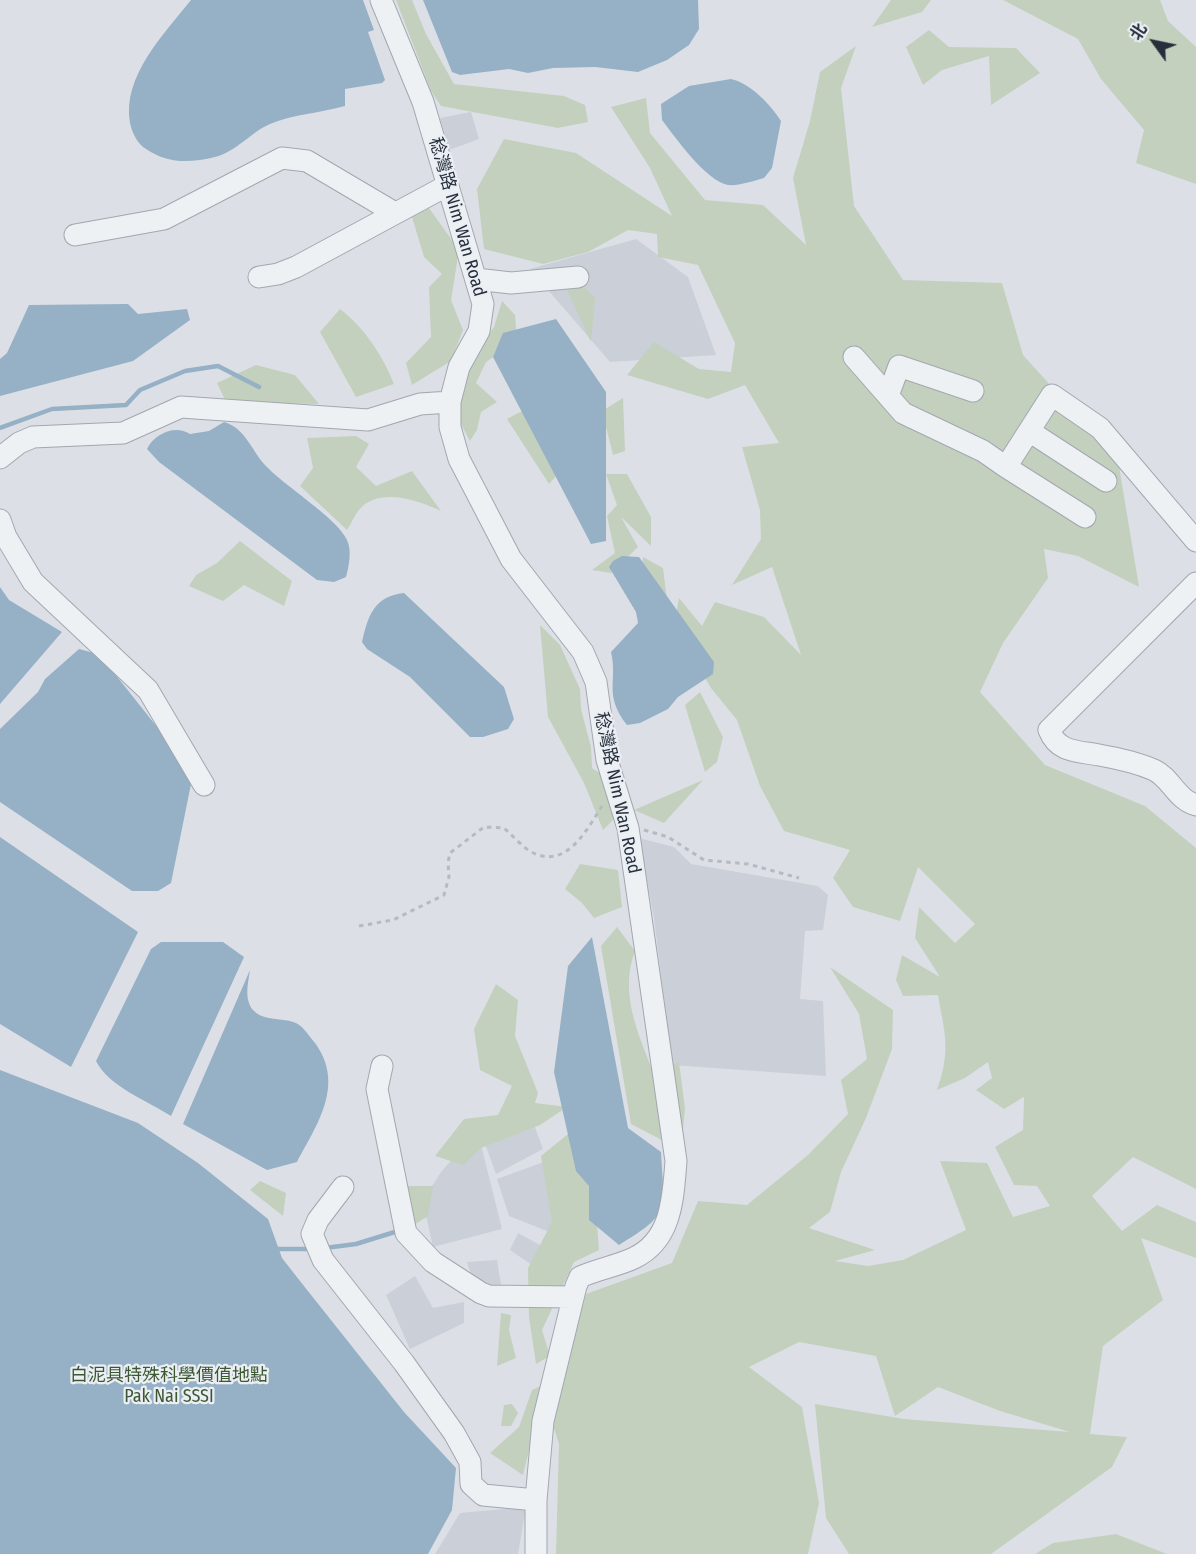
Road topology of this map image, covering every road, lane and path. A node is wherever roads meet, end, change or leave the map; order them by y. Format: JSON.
{"nodes":[{"id":1,"x":381,"y":0,"type":"edge"},
{"id":2,"x":448,"y":185,"type":"junction"},
{"id":3,"x":396,"y":213,"type":"junction"},
{"id":4,"x":75,"y":235,"type":"dead end"},
{"id":5,"x":259,"y":277,"type":"dead end"},
{"id":6,"x":578,"y":277,"type":"dead end"},
{"id":7,"x":476,"y":279,"type":"junction"},
{"id":8,"x":854,"y":357,"type":"dead end"},
{"id":9,"x":973,"y":391,"type":"dead end"},
{"id":10,"x":888,"y":396,"type":"junction"},
{"id":11,"x":450,"y":402,"type":"junction"},
{"id":12,"x":1029,"y":431,"type":"junction"},
{"id":13,"x":0,"y":458,"type":"edge"},
{"id":14,"x":1006,"y":466,"type":"junction"},
{"id":15,"x":1106,"y":481,"type":"dead end"},
{"id":16,"x":1085,"y":517,"type":"dead end"},
{"id":17,"x":0,"y":520,"type":"edge"},
{"id":18,"x":1196,"y":541,"type":"edge"},
{"id":19,"x":1196,"y":583,"type":"edge"},
{"id":20,"x":616,"y":784,"type":"junction"},
{"id":21,"x":204,"y":785,"type":"dead end"},
{"id":22,"x":1196,"y":805,"type":"edge"},
{"id":23,"x":628,"y":828,"type":"junction"},
{"id":24,"x":800,"y":878,"type":"dead end"},
{"id":25,"x":359,"y":926,"type":"dead end"},
{"id":26,"x":382,"y":1066,"type":"dead end"},
{"id":27,"x":343,"y":1187,"type":"dead end"},
{"id":28,"x":573,"y":1297,"type":"junction"},
{"id":29,"x":536,"y":1500,"type":"junction"},
{"id":30,"x":536,"y":1554,"type":"edge"}],
"edges":[{"from":1,"to":2,"type":"street","name":"稔灣路 Nim Wan Road"},
{"from":2,"to":3,"type":"street"},
{"from":2,"to":7,"type":"street","name":"稔灣路 Nim Wan Road"},
{"from":3,"to":4,"type":"street"},
{"from":3,"to":5,"type":"street"},
{"from":6,"to":7,"type":"street"},
{"from":7,"to":11,"type":"street","name":"稔灣路 Nim Wan Road"},
{"from":8,"to":10,"type":"street"},
{"from":9,"to":10,"type":"street"},
{"from":10,"to":14,"type":"street"},
{"from":11,"to":13,"type":"street"},
{"from":11,"to":20,"type":"street","name":"稔灣路 Nim Wan Road"},
{"from":12,"to":14,"type":"street"},
{"from":12,"to":15,"type":"street"},
{"from":12,"to":18,"type":"street"},
{"from":14,"to":16,"type":"street"},
{"from":17,"to":21,"type":"street"},
{"from":19,"to":22,"type":"street"},
{"from":20,"to":23,"type":"street","name":"稔灣路 Nim Wan Road"},
{"from":20,"to":25,"type":"path"},
{"from":23,"to":24,"type":"path"},
{"from":23,"to":28,"type":"street","name":"稔灣路 Nim Wan Road"},
{"from":26,"to":28,"type":"street"},
{"from":27,"to":29,"type":"street"},
{"from":28,"to":29,"type":"street","name":"稔灣路 Nim Wan Road"},
{"from":29,"to":30,"type":"street","name":"稔灣路 Nim Wan Road"}]}
